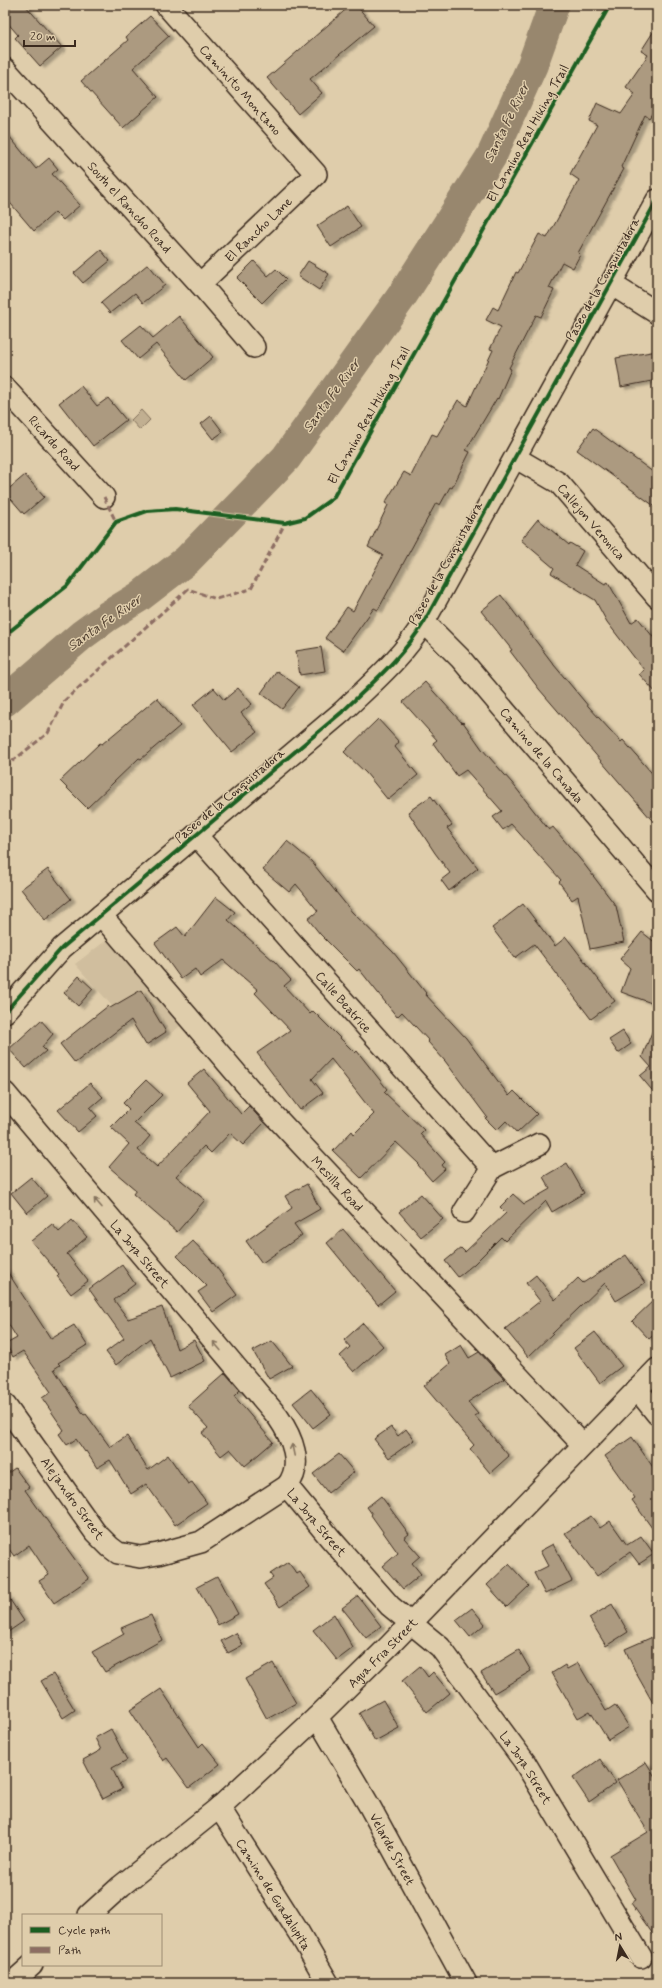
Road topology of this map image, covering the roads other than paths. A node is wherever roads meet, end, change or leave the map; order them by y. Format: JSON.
{"nodes":[{"id":1,"x":166,"y":5,"type":"edge"},
{"id":2,"x":5,"y":69,"type":"edge"},
{"id":3,"x":316,"y":174,"type":"joint"},
{"id":4,"x":657,"y":200,"type":"edge"},
{"id":5,"x":200,"y":284,"type":"junction"},
{"id":6,"x":611,"y":284,"type":"junction"},
{"id":7,"x":657,"y":313,"type":"edge"},
{"id":8,"x":254,"y":347,"type":"dead end"},
{"id":9,"x":5,"y":388,"type":"edge"},
{"id":10,"x":516,"y":458,"type":"junction"},
{"id":11,"x":104,"y":497,"type":"dead end"},
{"id":12,"x":657,"y":598,"type":"edge"},
{"id":13,"x":424,"y":622,"type":"junction"},
{"id":14,"x":196,"y":836,"type":"junction"},
{"id":15,"x":657,"y":890,"type":"edge"},
{"id":16,"x":101,"y":915,"type":"junction"},
{"id":17,"x":5,"y":1012,"type":"edge"},
{"id":18,"x":5,"y":1093,"type":"edge"},
{"id":19,"x":539,"y":1144,"type":"dead end"},
{"id":20,"x":492,"y":1168,"type":"junction"},
{"id":21,"x":464,"y":1212,"type":"dead end"},
{"id":22,"x":657,"y":1369,"type":"edge"},
{"id":23,"x":637,"y":1389,"type":"junction"},
{"id":24,"x":5,"y":1405,"type":"edge"},
{"id":25,"x":657,"y":1414,"type":"edge"},
{"id":26,"x":582,"y":1444,"type":"junction"},
{"id":27,"x":287,"y":1486,"type":"junction"},
{"id":28,"x":410,"y":1624,"type":"junction"},
{"id":29,"x":317,"y":1717,"type":"junction"},
{"id":30,"x":219,"y":1807,"type":"junction"},
{"id":31,"x":90,"y":1914,"type":"edge"},
{"id":32,"x":641,"y":1957,"type":"dead end"},
{"id":33,"x":31,"y":1966,"type":"edge"},
{"id":34,"x":12,"y":1983,"type":"edge"},
{"id":35,"x":328,"y":1983,"type":"edge"},
{"id":36,"x":466,"y":1983,"type":"edge"}],
"edges":[{"from":1,"to":3,"type":"street","name":"Caminito Montano"},
{"from":2,"to":5,"type":"street","name":"South el Rancho Road"},
{"from":3,"to":5,"type":"street","name":"El Rancho Lane"},
{"from":4,"to":6,"type":"street","name":"Paseo de la Conquistadora"},
{"from":5,"to":8,"type":"street","name":"South el Rancho Road"},
{"from":6,"to":7,"type":"street"},
{"from":6,"to":10,"type":"street","name":"Paseo de la Conquistadora"},
{"from":9,"to":11,"type":"street","name":"Ricardo Road"},
{"from":10,"to":12,"type":"street","name":"Callejon Veronica"},
{"from":10,"to":13,"type":"street","name":"Paseo de la Conquistadora"},
{"from":13,"to":14,"type":"street","name":"Paseo de la Conquistadora"},
{"from":13,"to":15,"type":"street","name":"Camino de la Canada"},
{"from":14,"to":16,"type":"street","name":"Paseo de la Conquistadora"},
{"from":14,"to":20,"type":"street","name":"Calle Beatrice"},
{"from":16,"to":17,"type":"street","name":"Paseo de la Conquistadora"},
{"from":16,"to":26,"type":"street","name":"Mesilla Road"},
{"from":27,"to":18,"type":"street","name":"La Joya Street","one_way":true},
{"from":19,"to":20,"type":"street"},
{"from":20,"to":21,"type":"street"},
{"from":22,"to":23,"type":"street","name":"Agua Fria Street"},
{"from":23,"to":25,"type":"street"},
{"from":23,"to":26,"type":"street","name":"Agua Fria Street"},
{"from":24,"to":27,"type":"street","name":"Alejandro Street"},
{"from":26,"to":28,"type":"street","name":"Agua Fria Street"},
{"from":27,"to":28,"type":"street","name":"La Joya Street"},
{"from":28,"to":29,"type":"street","name":"Agua Fria Street"},
{"from":28,"to":32,"type":"street","name":"La Joya Street"},
{"from":29,"to":30,"type":"street","name":"Agua Fria Street"},
{"from":29,"to":36,"type":"street","name":"Velarde Street"},
{"from":30,"to":31,"type":"street","name":"Agua Fria Street"},
{"from":30,"to":35,"type":"street","name":"Camino de Guadalupita"},
{"from":33,"to":34,"type":"street"}]}
